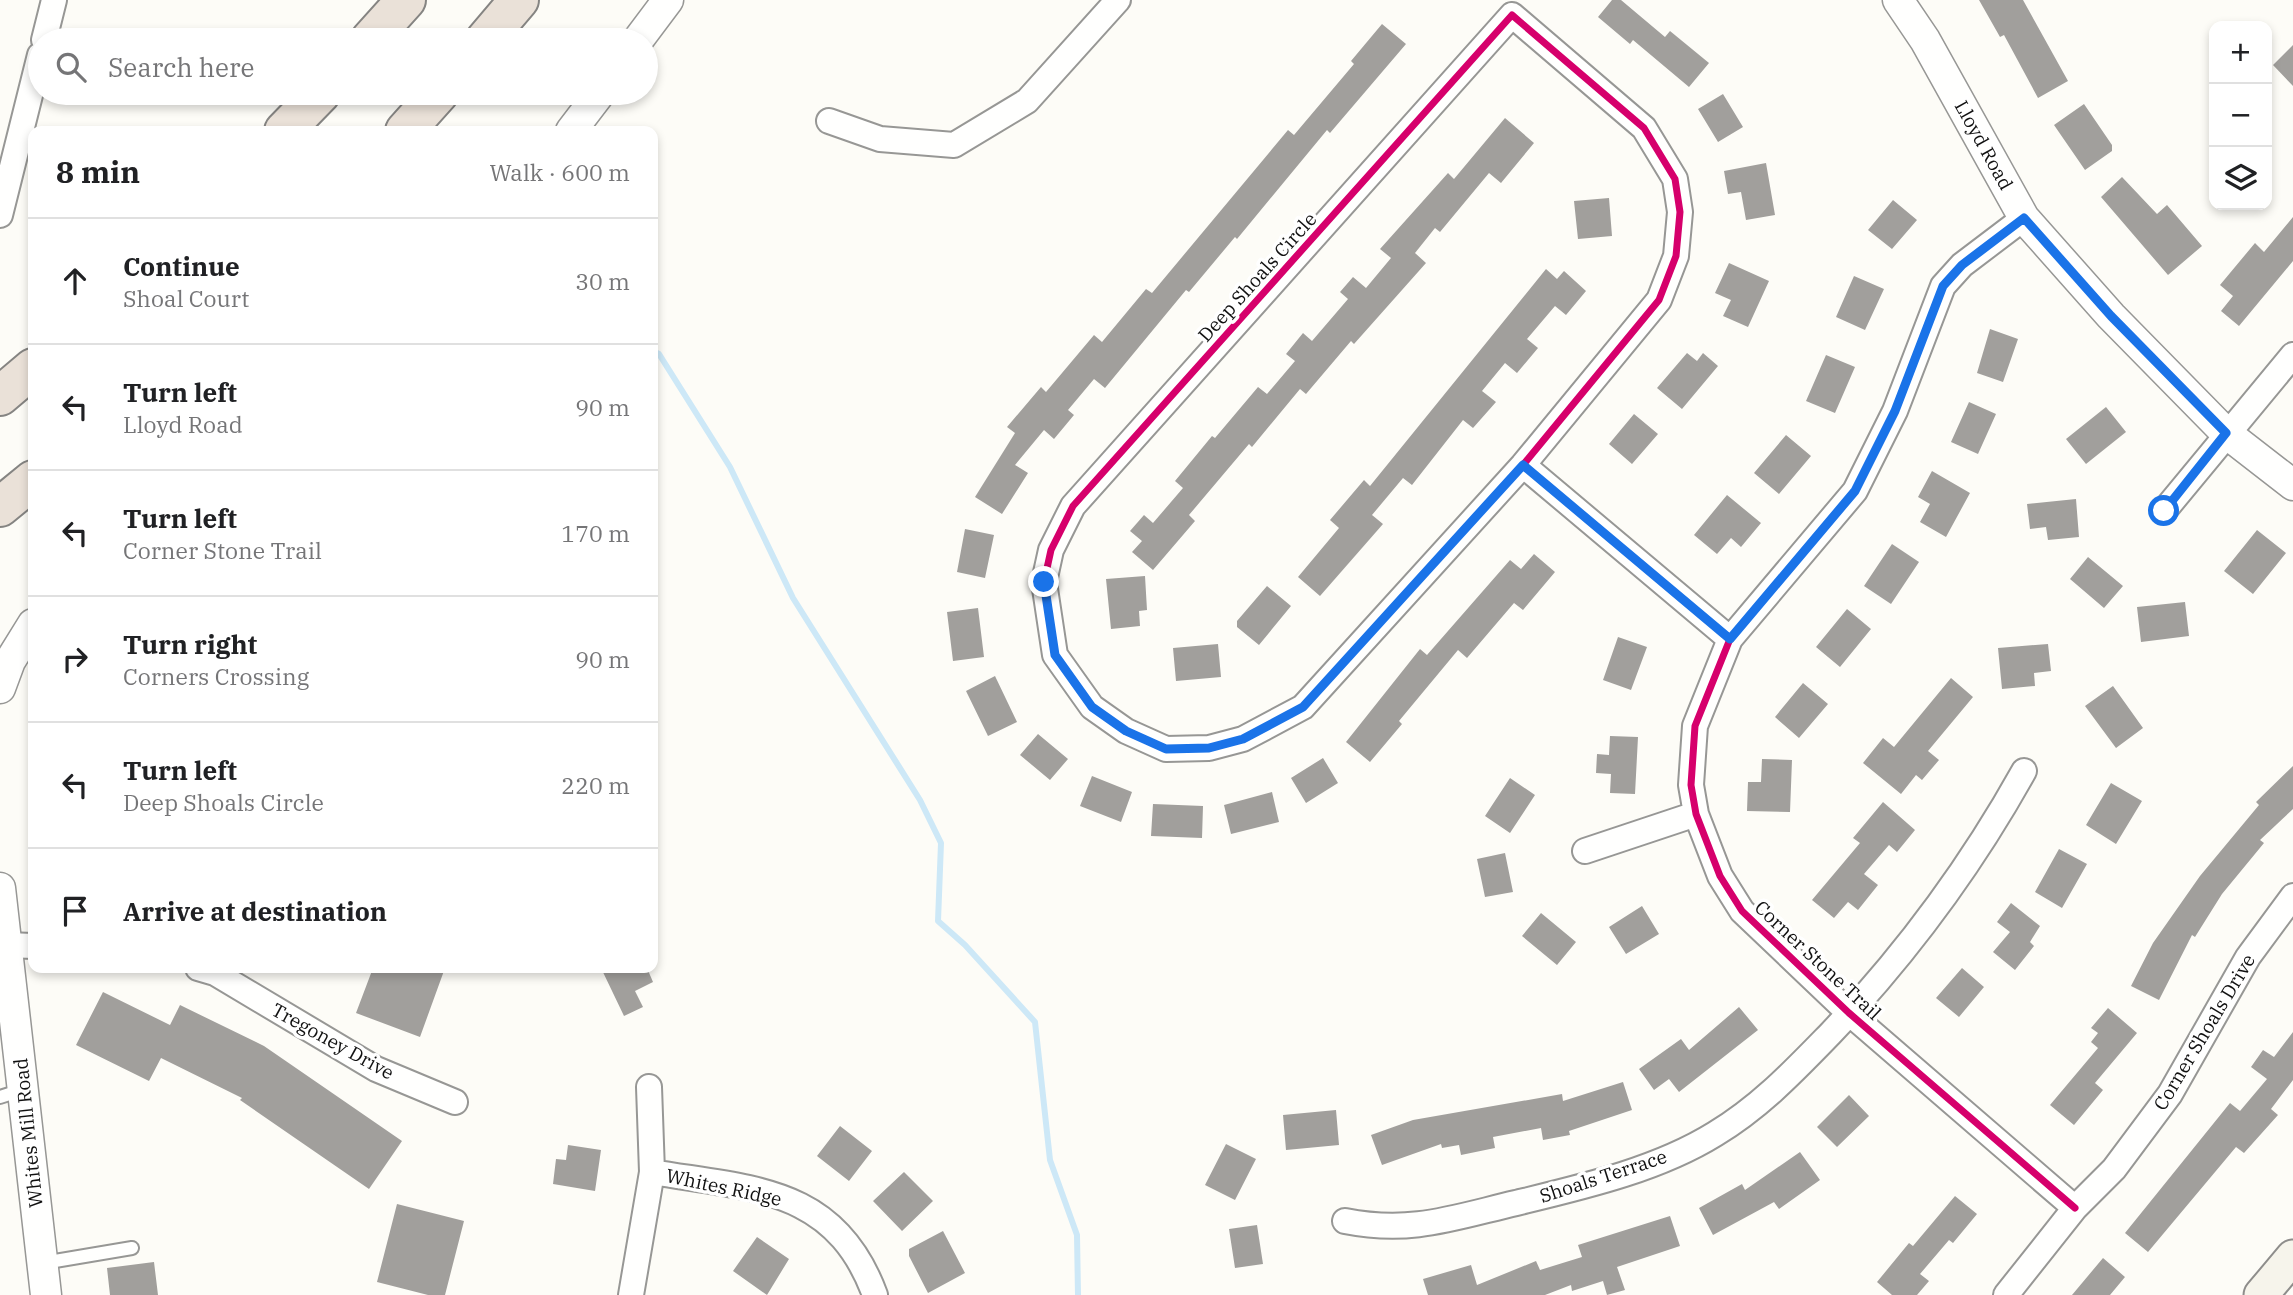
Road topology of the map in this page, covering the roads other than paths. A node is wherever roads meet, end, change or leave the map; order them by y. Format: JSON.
{"nodes":[{"id":1,"x":54,"y":0,"type":"edge"},
{"id":2,"x":406,"y":0,"type":"edge"},
{"id":3,"x":519,"y":0,"type":"edge"},
{"id":4,"x":668,"y":0,"type":"edge"},
{"id":5,"x":1118,"y":0,"type":"edge"},
{"id":6,"x":1898,"y":0,"type":"edge"},
{"id":7,"x":47,"y":28,"type":"edge"},
{"id":8,"x":381,"y":28,"type":"edge"},
{"id":9,"x":495,"y":28,"type":"edge"},
{"id":10,"x":647,"y":28,"type":"edge"},
{"id":11,"x":28,"y":103,"type":"edge"},
{"id":12,"x":309,"y":105,"type":"edge"},
{"id":13,"x":428,"y":105,"type":"edge"},
{"id":14,"x":591,"y":105,"type":"edge"},
{"id":15,"x":829,"y":121,"type":"dead end"},
{"id":16,"x":289,"y":126,"type":"edge"},
{"id":17,"x":409,"y":126,"type":"edge"},
{"id":18,"x":575,"y":126,"type":"edge"},
{"id":19,"x":0,"y":215,"type":"edge"},
{"id":20,"x":2024,"y":218,"type":"junction"},
{"id":21,"x":2293,"y":355,"type":"edge"},
{"id":22,"x":28,"y":372,"type":"edge"},
{"id":23,"x":0,"y":396,"type":"edge"},
{"id":24,"x":2226,"y":433,"type":"junction"},
{"id":25,"x":1523,"y":465,"type":"junction"},
{"id":26,"x":28,"y":484,"type":"edge"},
{"id":27,"x":2293,"y":485,"type":"edge"},
{"id":28,"x":0,"y":507,"type":"edge"},
{"id":29,"x":2164,"y":511,"type":"dead end"},
{"id":30,"x":28,"y":632,"type":"edge"},
{"id":31,"x":1730,"y":639,"type":"junction"},
{"id":32,"x":0,"y":688,"type":"edge"},
{"id":33,"x":2024,"y":771,"type":"dead end"},
{"id":34,"x":1696,"y":814,"type":"junction"},
{"id":35,"x":1585,"y":851,"type":"dead end"},
{"id":36,"x":0,"y":888,"type":"edge"},
{"id":37,"x":2293,"y":896,"type":"edge"},
{"id":38,"x":20,"y":945,"type":"edge"},
{"id":39,"x":215,"y":973,"type":"edge"},
{"id":40,"x":1849,"y":1013,"type":"junction"},
{"id":41,"x":649,"y":1087,"type":"dead end"},
{"id":42,"x":11,"y":1094,"type":"edge"},
{"id":43,"x":455,"y":1102,"type":"dead end"},
{"id":44,"x":652,"y":1172,"type":"junction"},
{"id":45,"x":2075,"y":1208,"type":"junction"},
{"id":46,"x":1345,"y":1221,"type":"dead end"},
{"id":47,"x":132,"y":1248,"type":"dead end"},
{"id":48,"x":2293,"y":1257,"type":"edge"},
{"id":49,"x":43,"y":1263,"type":"junction"},
{"id":50,"x":46,"y":1295,"type":"edge"},
{"id":51,"x":631,"y":1295,"type":"edge"},
{"id":52,"x":875,"y":1295,"type":"edge"},
{"id":53,"x":2006,"y":1295,"type":"edge"},
{"id":54,"x":2261,"y":1295,"type":"edge"}],
"edges":[{"from":1,"to":7,"type":"street"},
{"from":2,"to":8,"type":"highway"},
{"from":3,"to":9,"type":"highway"},
{"from":4,"to":10,"type":"street"},
{"from":5,"to":15,"type":"street"},
{"from":6,"to":20,"type":"street","name":"Lloyd Road"},
{"from":11,"to":19,"type":"street"},
{"from":12,"to":16,"type":"highway"},
{"from":13,"to":17,"type":"highway"},
{"from":14,"to":18,"type":"street"},
{"from":20,"to":24,"type":"street","name":"Lloyd Road"},
{"from":20,"to":31,"type":"street","name":"Corner Stone Trail"},
{"from":21,"to":24,"type":"street"},
{"from":22,"to":23,"type":"highway"},
{"from":24,"to":27,"type":"street","name":"Lloyd Road"},
{"from":24,"to":29,"type":"street"},
{"from":25,"to":25,"type":"street","name":"Deep Shoals Circle"},
{"from":25,"to":31,"type":"street"},
{"from":26,"to":28,"type":"highway"},
{"from":30,"to":32,"type":"street"},
{"from":31,"to":34,"type":"street","name":"Corner Stone Trail"},
{"from":33,"to":40,"type":"street","name":"Shoals Terrace"},
{"from":34,"to":35,"type":"street"},
{"from":34,"to":40,"type":"street","name":"Corner Stone Trail"},
{"from":36,"to":38,"type":"street","name":"Whites Mill Road"},
{"from":37,"to":45,"type":"street","name":"Corner Shoals Drive"},
{"from":38,"to":42,"type":"street","name":"Whites Mill Road"},
{"from":39,"to":43,"type":"street","name":"Tregoney Drive"},
{"from":40,"to":45,"type":"street","name":"Corner Stone Trail"},
{"from":40,"to":46,"type":"street","name":"Shoals Terrace"},
{"from":41,"to":44,"type":"street","name":"Whites Ridge"},
{"from":42,"to":49,"type":"street","name":"Whites Mill Road"},
{"from":44,"to":51,"type":"street","name":"Whites Ridge"},
{"from":44,"to":52,"type":"street","name":"Whites Ridge"},
{"from":45,"to":53,"type":"street","name":"Corner Shoals Drive"},
{"from":47,"to":49,"type":"lane"},
{"from":48,"to":54,"type":"main road"},
{"from":49,"to":50,"type":"street","name":"Whites Mill Road"}]}
